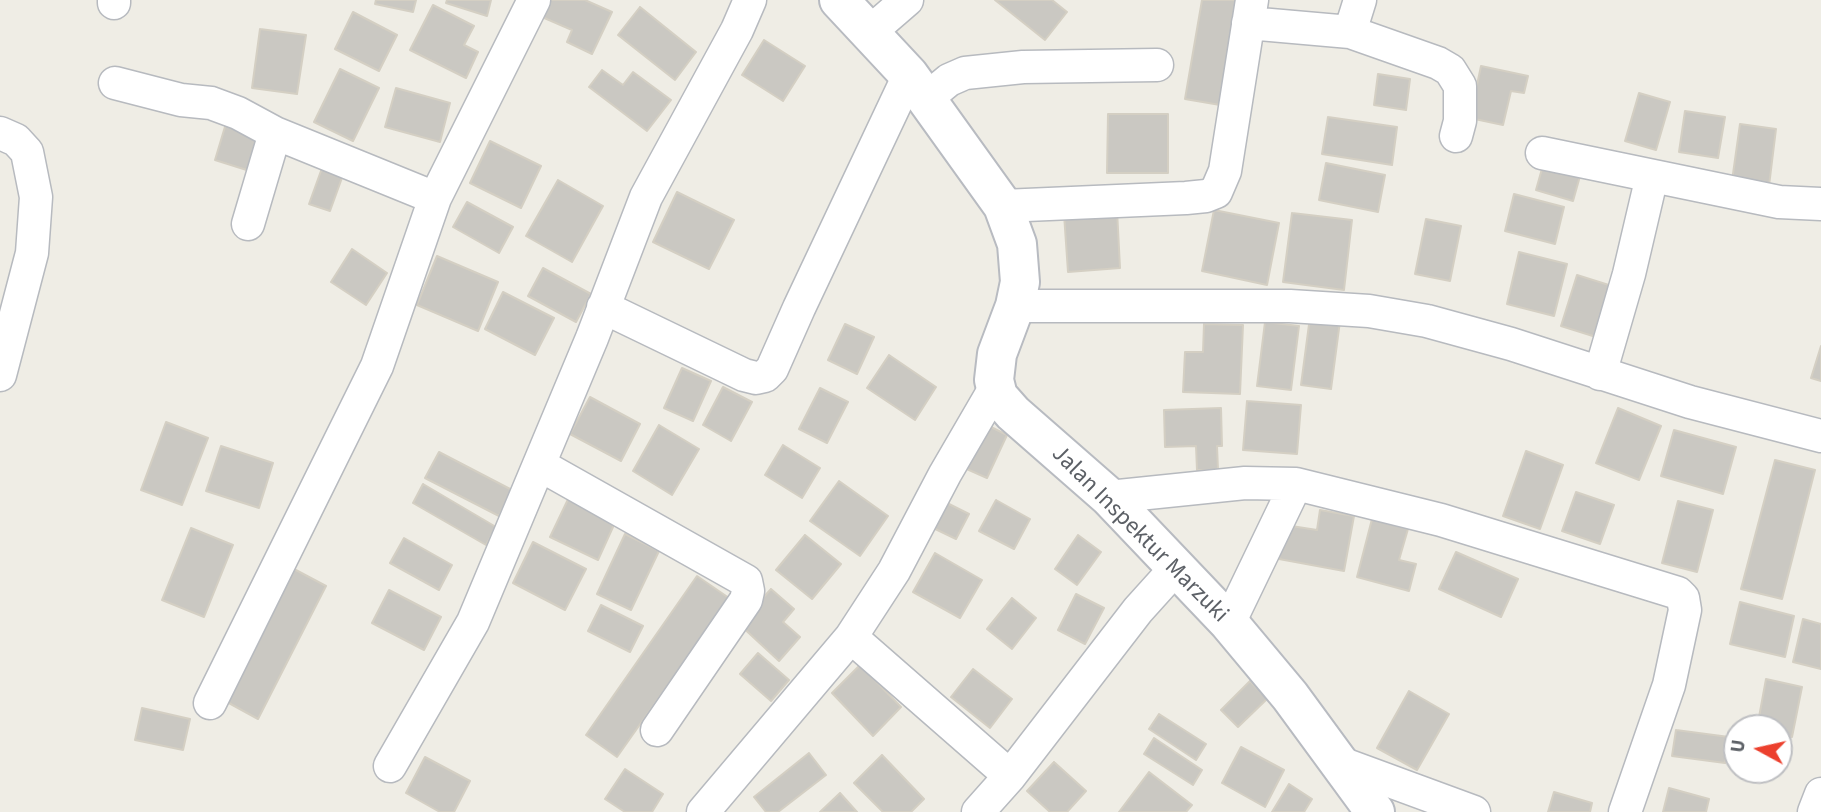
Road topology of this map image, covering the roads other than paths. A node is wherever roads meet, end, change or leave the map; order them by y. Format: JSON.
{"nodes":[{"id":1,"x":534,"y":0,"type":"edge"},
{"id":2,"x":750,"y":0,"type":"edge"},
{"id":3,"x":839,"y":0,"type":"edge"},
{"id":4,"x":907,"y":0,"type":"edge"},
{"id":5,"x":1360,"y":0,"type":"edge"},
{"id":6,"x":1250,"y":12,"type":"edge"},
{"id":7,"x":870,"y":32,"type":"junction"},
{"id":8,"x":1350,"y":32,"type":"junction"},
{"id":9,"x":1157,"y":65,"type":"dead end"},
{"id":10,"x":115,"y":83,"type":"dead end"},
{"id":11,"x":918,"y":87,"type":"junction"},
{"id":12,"x":0,"y":132,"type":"edge"},
{"id":13,"x":275,"y":133,"type":"junction"},
{"id":14,"x":1456,"y":136,"type":"dead end"},
{"id":15,"x":1542,"y":153,"type":"dead end"},
{"id":16,"x":1652,"y":176,"type":"junction"},
{"id":17,"x":435,"y":198,"type":"junction"},
{"id":18,"x":1821,"y":204,"type":"edge"},
{"id":19,"x":1003,"y":206,"type":"junction"},
{"id":20,"x":248,"y":224,"type":"dead end"},
{"id":21,"x":1015,"y":306,"type":"junction"},
{"id":22,"x":603,"y":307,"type":"junction"},
{"id":23,"x":1600,"y":374,"type":"junction"},
{"id":24,"x":0,"y":375,"type":"edge"},
{"id":25,"x":995,"y":388,"type":"junction"},
{"id":26,"x":1821,"y":436,"type":"edge"},
{"id":27,"x":540,"y":465,"type":"junction"},
{"id":28,"x":1296,"y":484,"type":"junction"},
{"id":29,"x":1109,"y":497,"type":"junction"},
{"id":30,"x":1175,"y":569,"type":"junction"},
{"id":31,"x":1229,"y":623,"type":"junction"},
{"id":32,"x":851,"y":637,"type":"junction"},
{"id":33,"x":210,"y":703,"type":"dead end"},
{"id":34,"x":657,"y":730,"type":"dead end"},
{"id":35,"x":1338,"y":762,"type":"junction"},
{"id":36,"x":390,"y":766,"type":"dead end"},
{"id":37,"x":1010,"y":776,"type":"junction"},
{"id":38,"x":1821,"y":794,"type":"edge"},
{"id":39,"x":703,"y":812,"type":"edge"},
{"id":40,"x":978,"y":812,"type":"edge"},
{"id":41,"x":1375,"y":812,"type":"edge"},
{"id":42,"x":1474,"y":812,"type":"edge"},
{"id":43,"x":1625,"y":812,"type":"edge"},
{"id":44,"x":1814,"y":812,"type":"edge"}],
"edges":[{"from":1,"to":17,"type":"street"},
{"from":2,"to":22,"type":"street"},
{"from":3,"to":7,"type":"street"},
{"from":4,"to":7,"type":"street"},
{"from":5,"to":8,"type":"street"},
{"from":6,"to":8,"type":"street"},
{"from":6,"to":19,"type":"street"},
{"from":7,"to":11,"type":"street"},
{"from":8,"to":14,"type":"street"},
{"from":9,"to":11,"type":"street"},
{"from":10,"to":13,"type":"street"},
{"from":11,"to":19,"type":"street"},
{"from":11,"to":22,"type":"street"},
{"from":12,"to":24,"type":"street"},
{"from":13,"to":17,"type":"street"},
{"from":13,"to":20,"type":"street"},
{"from":15,"to":16,"type":"street"},
{"from":16,"to":18,"type":"street"},
{"from":16,"to":23,"type":"street"},
{"from":17,"to":33,"type":"street"},
{"from":19,"to":21,"type":"street"},
{"from":21,"to":23,"type":"street"},
{"from":21,"to":25,"type":"street"},
{"from":22,"to":27,"type":"street"},
{"from":23,"to":26,"type":"street"},
{"from":25,"to":29,"type":"street","name":"Jalan Inspektur Marzuki"},
{"from":25,"to":32,"type":"street"},
{"from":27,"to":34,"type":"street"},
{"from":27,"to":36,"type":"street"},
{"from":28,"to":29,"type":"street"},
{"from":28,"to":31,"type":"street"},
{"from":28,"to":43,"type":"street"},
{"from":29,"to":30,"type":"street","name":"Jalan Inspektur Marzuki"},
{"from":30,"to":31,"type":"street","name":"Jalan Inspektur Marzuki"},
{"from":30,"to":37,"type":"street"},
{"from":31,"to":35,"type":"street","name":"Jalan Inspektur Marzuki"},
{"from":32,"to":37,"type":"street"},
{"from":32,"to":39,"type":"street"},
{"from":35,"to":41,"type":"street","name":"Jalan Inspektur Marzuki"},
{"from":35,"to":42,"type":"street"},
{"from":37,"to":40,"type":"street"},
{"from":38,"to":44,"type":"street"}]}
